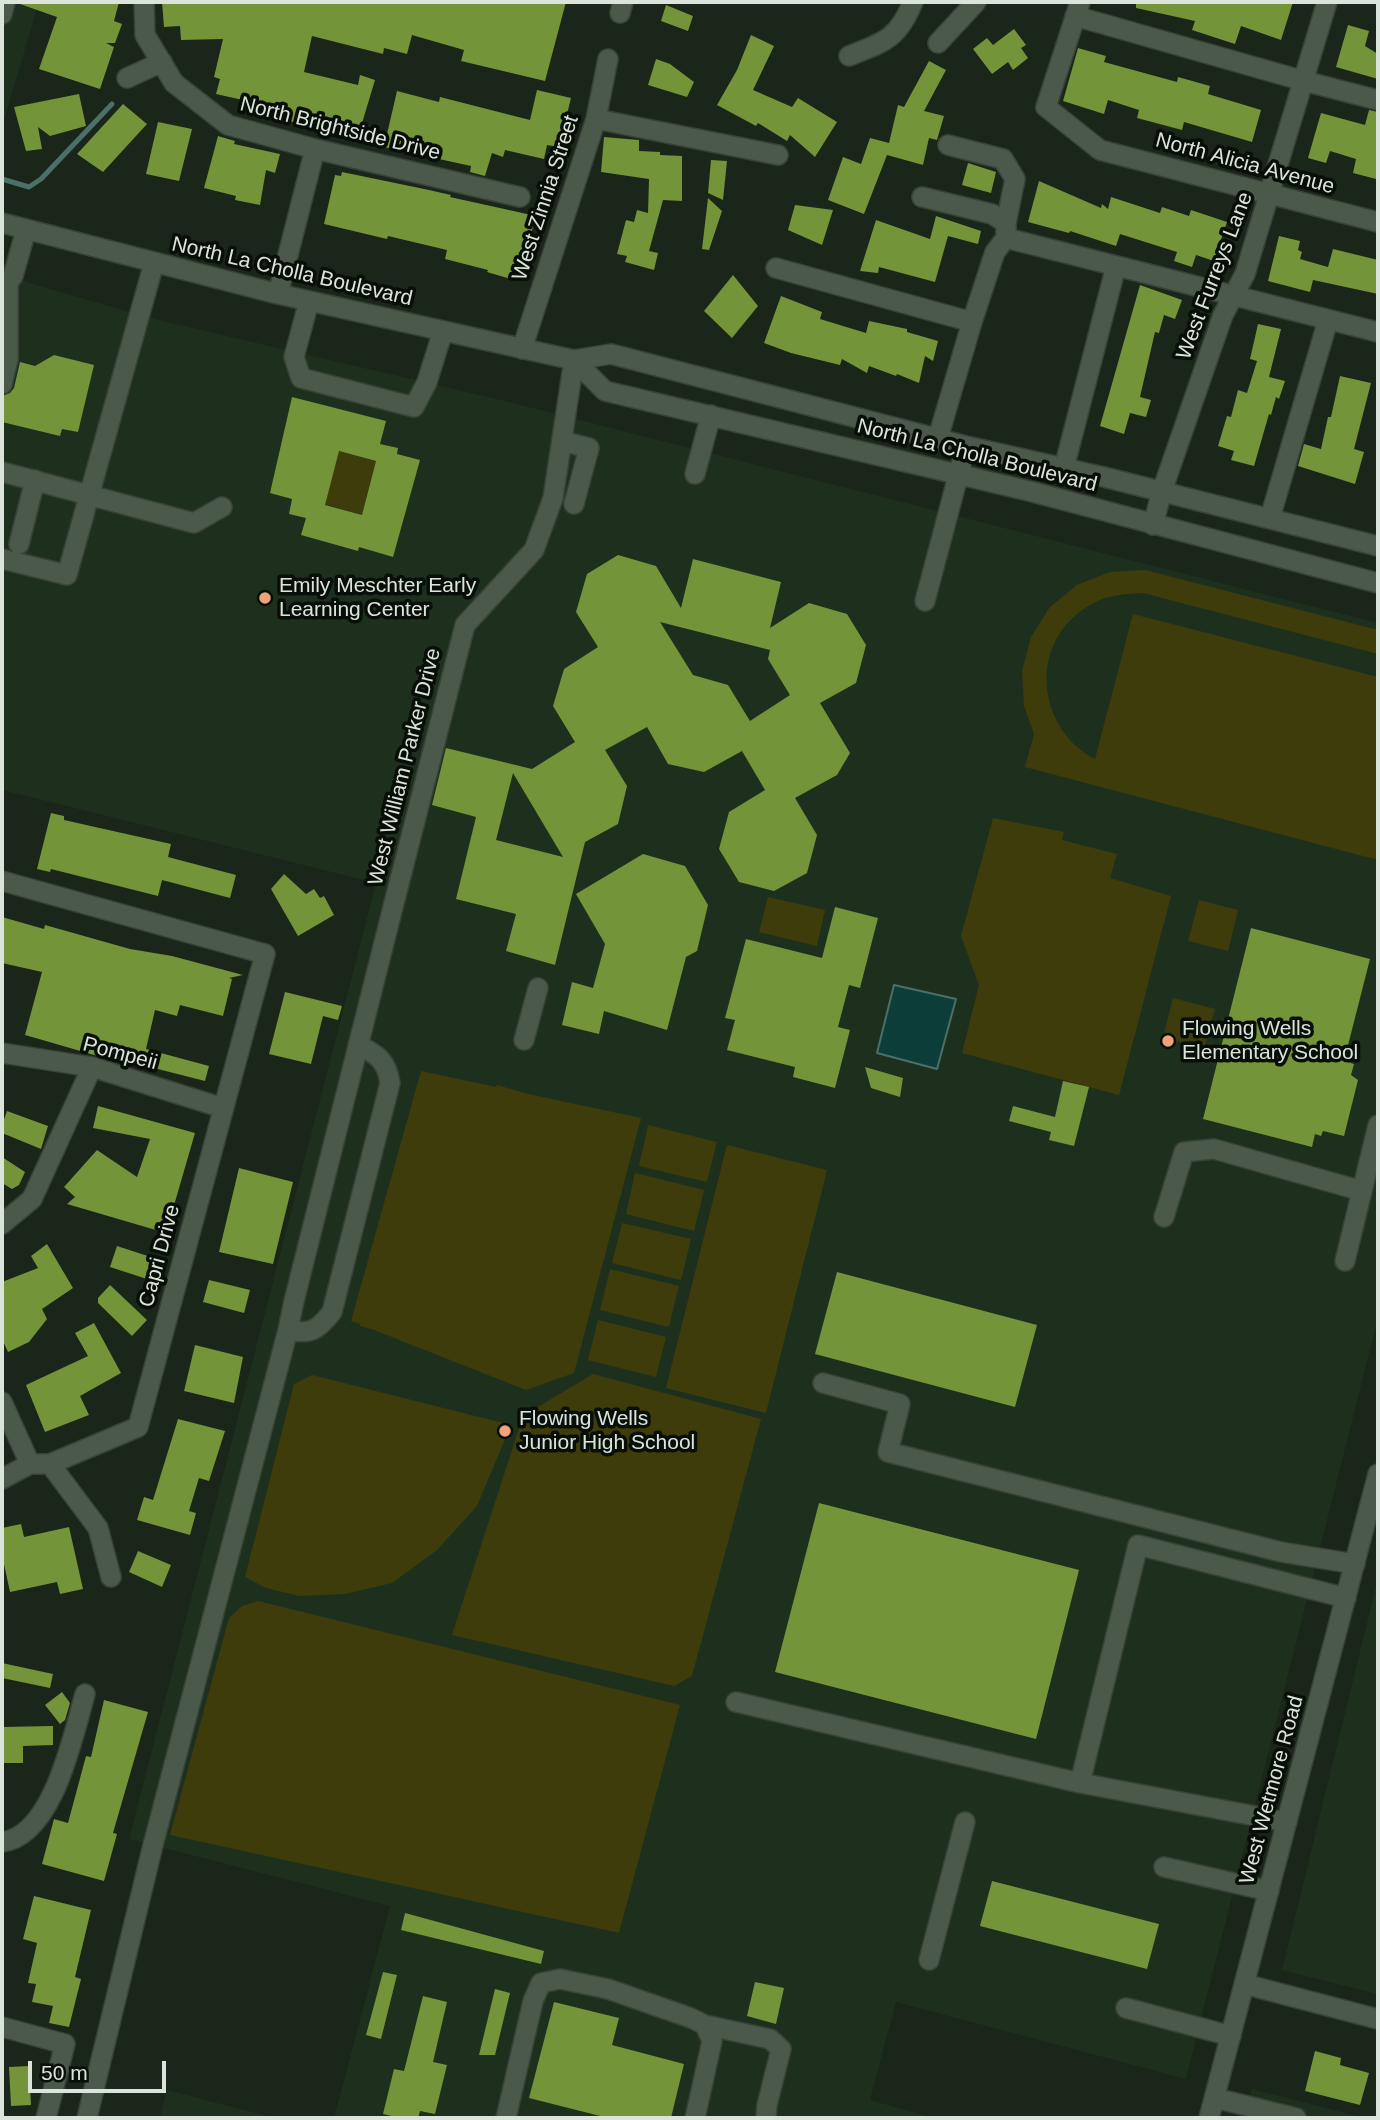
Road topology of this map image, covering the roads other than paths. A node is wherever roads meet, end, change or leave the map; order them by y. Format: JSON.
{"nodes":[{"id":1,"x":5,"y":2,"type":"edge"},
{"id":2,"x":144,"y":2,"type":"edge"},
{"id":3,"x":913,"y":2,"type":"edge"},
{"id":4,"x":976,"y":2,"type":"edge"},
{"id":5,"x":1327,"y":2,"type":"edge"},
{"id":6,"x":1077,"y":9,"type":"edge"},
{"id":7,"x":2,"y":14,"type":"edge"},
{"id":8,"x":938,"y":43,"type":"dead end"},
{"id":9,"x":849,"y":56,"type":"dead end"},
{"id":10,"x":608,"y":60,"type":"dead end"},
{"id":11,"x":162,"y":62,"type":"junction"},
{"id":12,"x":127,"y":78,"type":"dead end"},
{"id":13,"x":1304,"y":81,"type":"junction"},
{"id":14,"x":1378,"y":100,"type":"edge"},
{"id":15,"x":596,"y":119,"type":"junction"},
{"id":16,"x":948,"y":145,"type":"dead end"},
{"id":17,"x":315,"y":149,"type":"junction"},
{"id":18,"x":778,"y":155,"type":"dead end"},
{"id":19,"x":1270,"y":195,"type":"junction"},
{"id":20,"x":520,"y":197,"type":"dead end"},
{"id":21,"x":922,"y":197,"type":"dead end"},
{"id":22,"x":1378,"y":222,"type":"edge"},
{"id":23,"x":2,"y":223,"type":"edge"},
{"id":24,"x":26,"y":230,"type":"junction"},
{"id":25,"x":1006,"y":231,"type":"junction"},
{"id":26,"x":154,"y":263,"type":"junction"},
{"id":27,"x":1116,"y":266,"type":"junction"},
{"id":28,"x":776,"y":268,"type":"dead end"},
{"id":29,"x":5,"y":286,"type":"edge"},
{"id":30,"x":278,"y":295,"type":"junction"},
{"id":31,"x":1233,"y":296,"type":"junction"},
{"id":32,"x":309,"y":302,"type":"junction"},
{"id":33,"x":1328,"y":320,"type":"junction"},
{"id":34,"x":972,"y":322,"type":"junction"},
{"id":35,"x":443,"y":331,"type":"junction"},
{"id":36,"x":1378,"y":332,"type":"edge"},
{"id":37,"x":523,"y":349,"type":"junction"},
{"id":38,"x":574,"y":360,"type":"junction"},
{"id":39,"x":2,"y":384,"type":"edge"},
{"id":40,"x":711,"y":415,"type":"junction"},
{"id":41,"x":938,"y":438,"type":"junction"},
{"id":42,"x":562,"y":441,"type":"junction"},
{"id":43,"x":966,"y":446,"type":"junction"},
{"id":44,"x":1064,"y":468,"type":"junction"},
{"id":45,"x":2,"y":472,"type":"edge"},
{"id":46,"x":695,"y":474,"type":"dead end"},
{"id":47,"x":959,"y":474,"type":"junction"},
{"id":48,"x":35,"y":481,"type":"junction"},
{"id":49,"x":1162,"y":491,"type":"junction"},
{"id":50,"x":89,"y":495,"type":"junction"},
{"id":51,"x":574,"y":503,"type":"dead end"},
{"id":52,"x":222,"y":507,"type":"dead end"},
{"id":53,"x":1270,"y":518,"type":"junction"},
{"id":54,"x":1153,"y":525,"type":"junction"},
{"id":55,"x":19,"y":544,"type":"dead end"},
{"id":56,"x":1378,"y":546,"type":"edge"},
{"id":57,"x":2,"y":559,"type":"edge"},
{"id":58,"x":1378,"y":583,"type":"edge"},
{"id":59,"x":925,"y":601,"type":"dead end"},
{"id":60,"x":2,"y":881,"type":"edge"},
{"id":61,"x":537,"y":988,"type":"dead end"},
{"id":62,"x":524,"y":1040,"type":"dead end"},
{"id":63,"x":358,"y":1045,"type":"junction"},
{"id":64,"x":2,"y":1053,"type":"edge"},
{"id":65,"x":92,"y":1067,"type":"junction"},
{"id":66,"x":223,"y":1108,"type":"junction"},
{"id":67,"x":1378,"y":1125,"type":"edge"},
{"id":68,"x":1362,"y":1191,"type":"junction"},
{"id":69,"x":1164,"y":1217,"type":"dead end"},
{"id":70,"x":2,"y":1224,"type":"edge"},
{"id":71,"x":1345,"y":1261,"type":"dead end"},
{"id":72,"x":288,"y":1330,"type":"junction"},
{"id":73,"x":823,"y":1383,"type":"dead end"},
{"id":74,"x":2,"y":1402,"type":"edge"},
{"id":75,"x":40,"y":1464,"type":"junction"},
{"id":76,"x":1378,"y":1474,"type":"edge"},
{"id":77,"x":2,"y":1479,"type":"edge"},
{"id":78,"x":1355,"y":1563,"type":"junction"},
{"id":79,"x":111,"y":1577,"type":"dead end"},
{"id":80,"x":1346,"y":1598,"type":"junction"},
{"id":81,"x":85,"y":1694,"type":"dead end"},
{"id":82,"x":736,"y":1702,"type":"dead end"},
{"id":83,"x":1080,"y":1783,"type":"junction"},
{"id":84,"x":965,"y":1822,"type":"dead end"},
{"id":85,"x":1287,"y":1822,"type":"junction"},
{"id":86,"x":2,"y":1842,"type":"edge"},
{"id":87,"x":1164,"y":1867,"type":"dead end"},
{"id":88,"x":1269,"y":1891,"type":"junction"},
{"id":89,"x":929,"y":1960,"type":"dead end"},
{"id":90,"x":1244,"y":1984,"type":"junction"},
{"id":91,"x":1126,"y":2008,"type":"dead end"},
{"id":92,"x":1378,"y":2019,"type":"edge"},
{"id":93,"x":705,"y":2025,"type":"junction"},
{"id":94,"x":2,"y":2027,"type":"edge"},
{"id":95,"x":1231,"y":2036,"type":"junction"},
{"id":96,"x":1214,"y":2098,"type":"junction"},
{"id":97,"x":46,"y":2118,"type":"edge"},
{"id":98,"x":87,"y":2118,"type":"edge"},
{"id":99,"x":506,"y":2118,"type":"edge"},
{"id":100,"x":695,"y":2118,"type":"edge"},
{"id":101,"x":766,"y":2118,"type":"edge"},
{"id":102,"x":1209,"y":2118,"type":"edge"},
{"id":103,"x":1296,"y":2118,"type":"edge"}],
"edges":[{"from":1,"to":7,"type":"street"},
{"from":2,"to":11,"type":"street","name":"North Brightside Drive"},
{"from":3,"to":9,"type":"street"},
{"from":4,"to":8,"type":"street"},
{"from":5,"to":13,"type":"street","name":"West Furreys Lane"},
{"from":6,"to":13,"type":"street"},
{"from":6,"to":19,"type":"street","name":"North Alicia Avenue"},
{"from":10,"to":15,"type":"street","name":"West Zinnia Street"},
{"from":11,"to":12,"type":"street"},
{"from":11,"to":17,"type":"street","name":"North Brightside Drive"},
{"from":13,"to":14,"type":"street"},
{"from":13,"to":19,"type":"street","name":"West Furreys Lane"},
{"from":15,"to":18,"type":"street"},
{"from":15,"to":37,"type":"street","name":"West Zinnia Street"},
{"from":16,"to":25,"type":"street"},
{"from":17,"to":20,"type":"street","name":"North Brightside Drive"},
{"from":17,"to":30,"type":"street"},
{"from":19,"to":22,"type":"street","name":"North Alicia Avenue"},
{"from":19,"to":31,"type":"street","name":"West Furreys Lane"},
{"from":21,"to":25,"type":"street"},
{"from":23,"to":24,"type":"street","name":"North La Cholla Boulevard"},
{"from":24,"to":26,"type":"street","name":"North La Cholla Boulevard"},
{"from":24,"to":29,"type":"street"},
{"from":25,"to":27,"type":"street"},
{"from":25,"to":34,"type":"street"},
{"from":26,"to":30,"type":"street","name":"North La Cholla Boulevard"},
{"from":26,"to":50,"type":"street"},
{"from":27,"to":31,"type":"street"},
{"from":27,"to":44,"type":"street"},
{"from":28,"to":34,"type":"street"},
{"from":29,"to":39,"type":"street"},
{"from":30,"to":32,"type":"street","name":"North La Cholla Boulevard"},
{"from":31,"to":33,"type":"street"},
{"from":31,"to":49,"type":"street","name":"West Furreys Lane"},
{"from":32,"to":35,"type":"street","name":"North La Cholla Boulevard"},
{"from":32,"to":35,"type":"street"},
{"from":33,"to":36,"type":"street"},
{"from":33,"to":53,"type":"street"},
{"from":34,"to":41,"type":"street"},
{"from":35,"to":37,"type":"street","name":"North La Cholla Boulevard"},
{"from":37,"to":38,"type":"street","name":"North La Cholla Boulevard"},
{"from":38,"to":40,"type":"street","name":"North La Cholla Boulevard"},
{"from":38,"to":41,"type":"street","name":"North La Cholla Boulevard"},
{"from":38,"to":42,"type":"street","name":"West William Parker Drive"},
{"from":40,"to":46,"type":"street"},
{"from":40,"to":47,"type":"street","name":"North La Cholla Boulevard"},
{"from":41,"to":43,"type":"street","name":"North La Cholla Boulevard"},
{"from":42,"to":51,"type":"street"},
{"from":42,"to":63,"type":"street","name":"West William Parker Drive"},
{"from":43,"to":44,"type":"street","name":"North La Cholla Boulevard"},
{"from":43,"to":47,"type":"street"},
{"from":44,"to":49,"type":"street","name":"North La Cholla Boulevard"},
{"from":45,"to":48,"type":"street"},
{"from":47,"to":54,"type":"street","name":"North La Cholla Boulevard"},
{"from":47,"to":59,"type":"street"},
{"from":48,"to":50,"type":"street"},
{"from":48,"to":55,"type":"street"},
{"from":49,"to":53,"type":"street","name":"North La Cholla Boulevard"},
{"from":49,"to":54,"type":"street","name":"West Furreys Lane"},
{"from":50,"to":52,"type":"street"},
{"from":50,"to":57,"type":"street"},
{"from":53,"to":56,"type":"street","name":"North La Cholla Boulevard"},
{"from":54,"to":58,"type":"street","name":"North La Cholla Boulevard"},
{"from":60,"to":66,"type":"street","name":"Capri Drive"},
{"from":61,"to":62,"type":"street"},
{"from":63,"to":72,"type":"street","name":"West William Parker Drive"},
{"from":63,"to":72,"type":"street"},
{"from":64,"to":65,"type":"street","name":"Pompeii"},
{"from":65,"to":66,"type":"street","name":"Pompeii"},
{"from":65,"to":70,"type":"street"},
{"from":66,"to":75,"type":"street","name":"Capri Drive"},
{"from":67,"to":68,"type":"street"},
{"from":68,"to":69,"type":"street"},
{"from":68,"to":71,"type":"street"},
{"from":72,"to":98,"type":"street","name":"West William Parker Drive"},
{"from":73,"to":78,"type":"street"},
{"from":74,"to":75,"type":"street"},
{"from":75,"to":77,"type":"street","name":"Capri Drive"},
{"from":75,"to":79,"type":"street"},
{"from":76,"to":78,"type":"street","name":"West Wetmore Road"},
{"from":78,"to":80,"type":"street","name":"West Wetmore Road"},
{"from":80,"to":83,"type":"street"},
{"from":80,"to":85,"type":"street","name":"West Wetmore Road"},
{"from":81,"to":86,"type":"street"},
{"from":82,"to":83,"type":"street"},
{"from":83,"to":85,"type":"street"},
{"from":84,"to":89,"type":"street"},
{"from":85,"to":88,"type":"street","name":"West Wetmore Road"},
{"from":87,"to":88,"type":"street"},
{"from":88,"to":90,"type":"street","name":"West Wetmore Road"},
{"from":90,"to":92,"type":"street"},
{"from":90,"to":95,"type":"street","name":"West Wetmore Road"},
{"from":91,"to":95,"type":"street"},
{"from":93,"to":99,"type":"street"},
{"from":93,"to":100,"type":"street"},
{"from":93,"to":101,"type":"street"},
{"from":94,"to":97,"type":"street"},
{"from":95,"to":96,"type":"street","name":"West Wetmore Road"},
{"from":96,"to":102,"type":"street","name":"West Wetmore Road"},
{"from":96,"to":103,"type":"street"}]}
